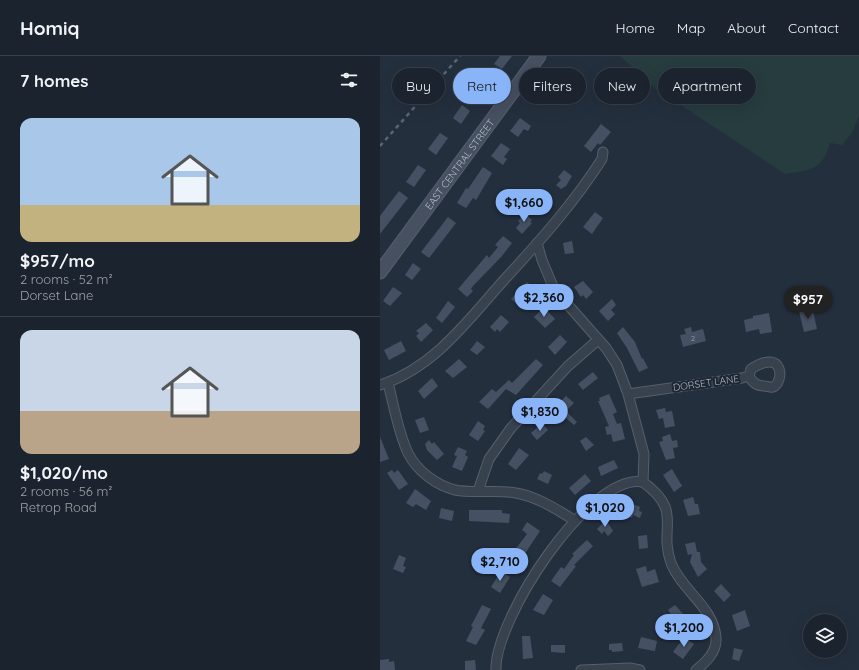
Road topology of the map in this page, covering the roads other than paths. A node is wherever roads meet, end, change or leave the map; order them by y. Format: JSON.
{"nodes":[{"id":1,"x":539,"y":56,"type":"edge"},
{"id":2,"x":603,"y":152,"type":"dead end"},
{"id":3,"x":537,"y":244,"type":"junction"},
{"id":4,"x":380,"y":272,"type":"edge"},
{"id":5,"x":598,"y":340,"type":"junction"},
{"id":6,"x":749,"y":376,"type":"junction"},
{"id":7,"x":384,"y":384,"type":"edge"},
{"id":8,"x":628,"y":394,"type":"junction"},
{"id":9,"x":643,"y":482,"type":"junction"},
{"id":10,"x":478,"y":491,"type":"junction"},
{"id":11,"x":574,"y":520,"type":"junction"},
{"id":12,"x":496,"y":670,"type":"edge"},
{"id":13,"x":581,"y":670,"type":"edge"},
{"id":14,"x":640,"y":670,"type":"edge"},
{"id":15,"x":696,"y":670,"type":"edge"}],
"edges":[{"from":1,"to":4,"type":"main road","name":"EAST CENTRAL STREET"},
{"from":2,"to":3,"type":"street"},
{"from":3,"to":5,"type":"street"},
{"from":3,"to":7,"type":"street"},
{"from":5,"to":8,"type":"street"},
{"from":5,"to":10,"type":"street"},
{"from":6,"to":6,"type":"street","name":"DORSET LANE"},
{"from":6,"to":8,"type":"street","name":"DORSET LANE"},
{"from":7,"to":10,"type":"street"},
{"from":8,"to":9,"type":"street"},
{"from":9,"to":11,"type":"street"},
{"from":9,"to":15,"type":"street"},
{"from":10,"to":11,"type":"street"},
{"from":11,"to":12,"type":"street"},
{"from":13,"to":14,"type":"street"}]}
